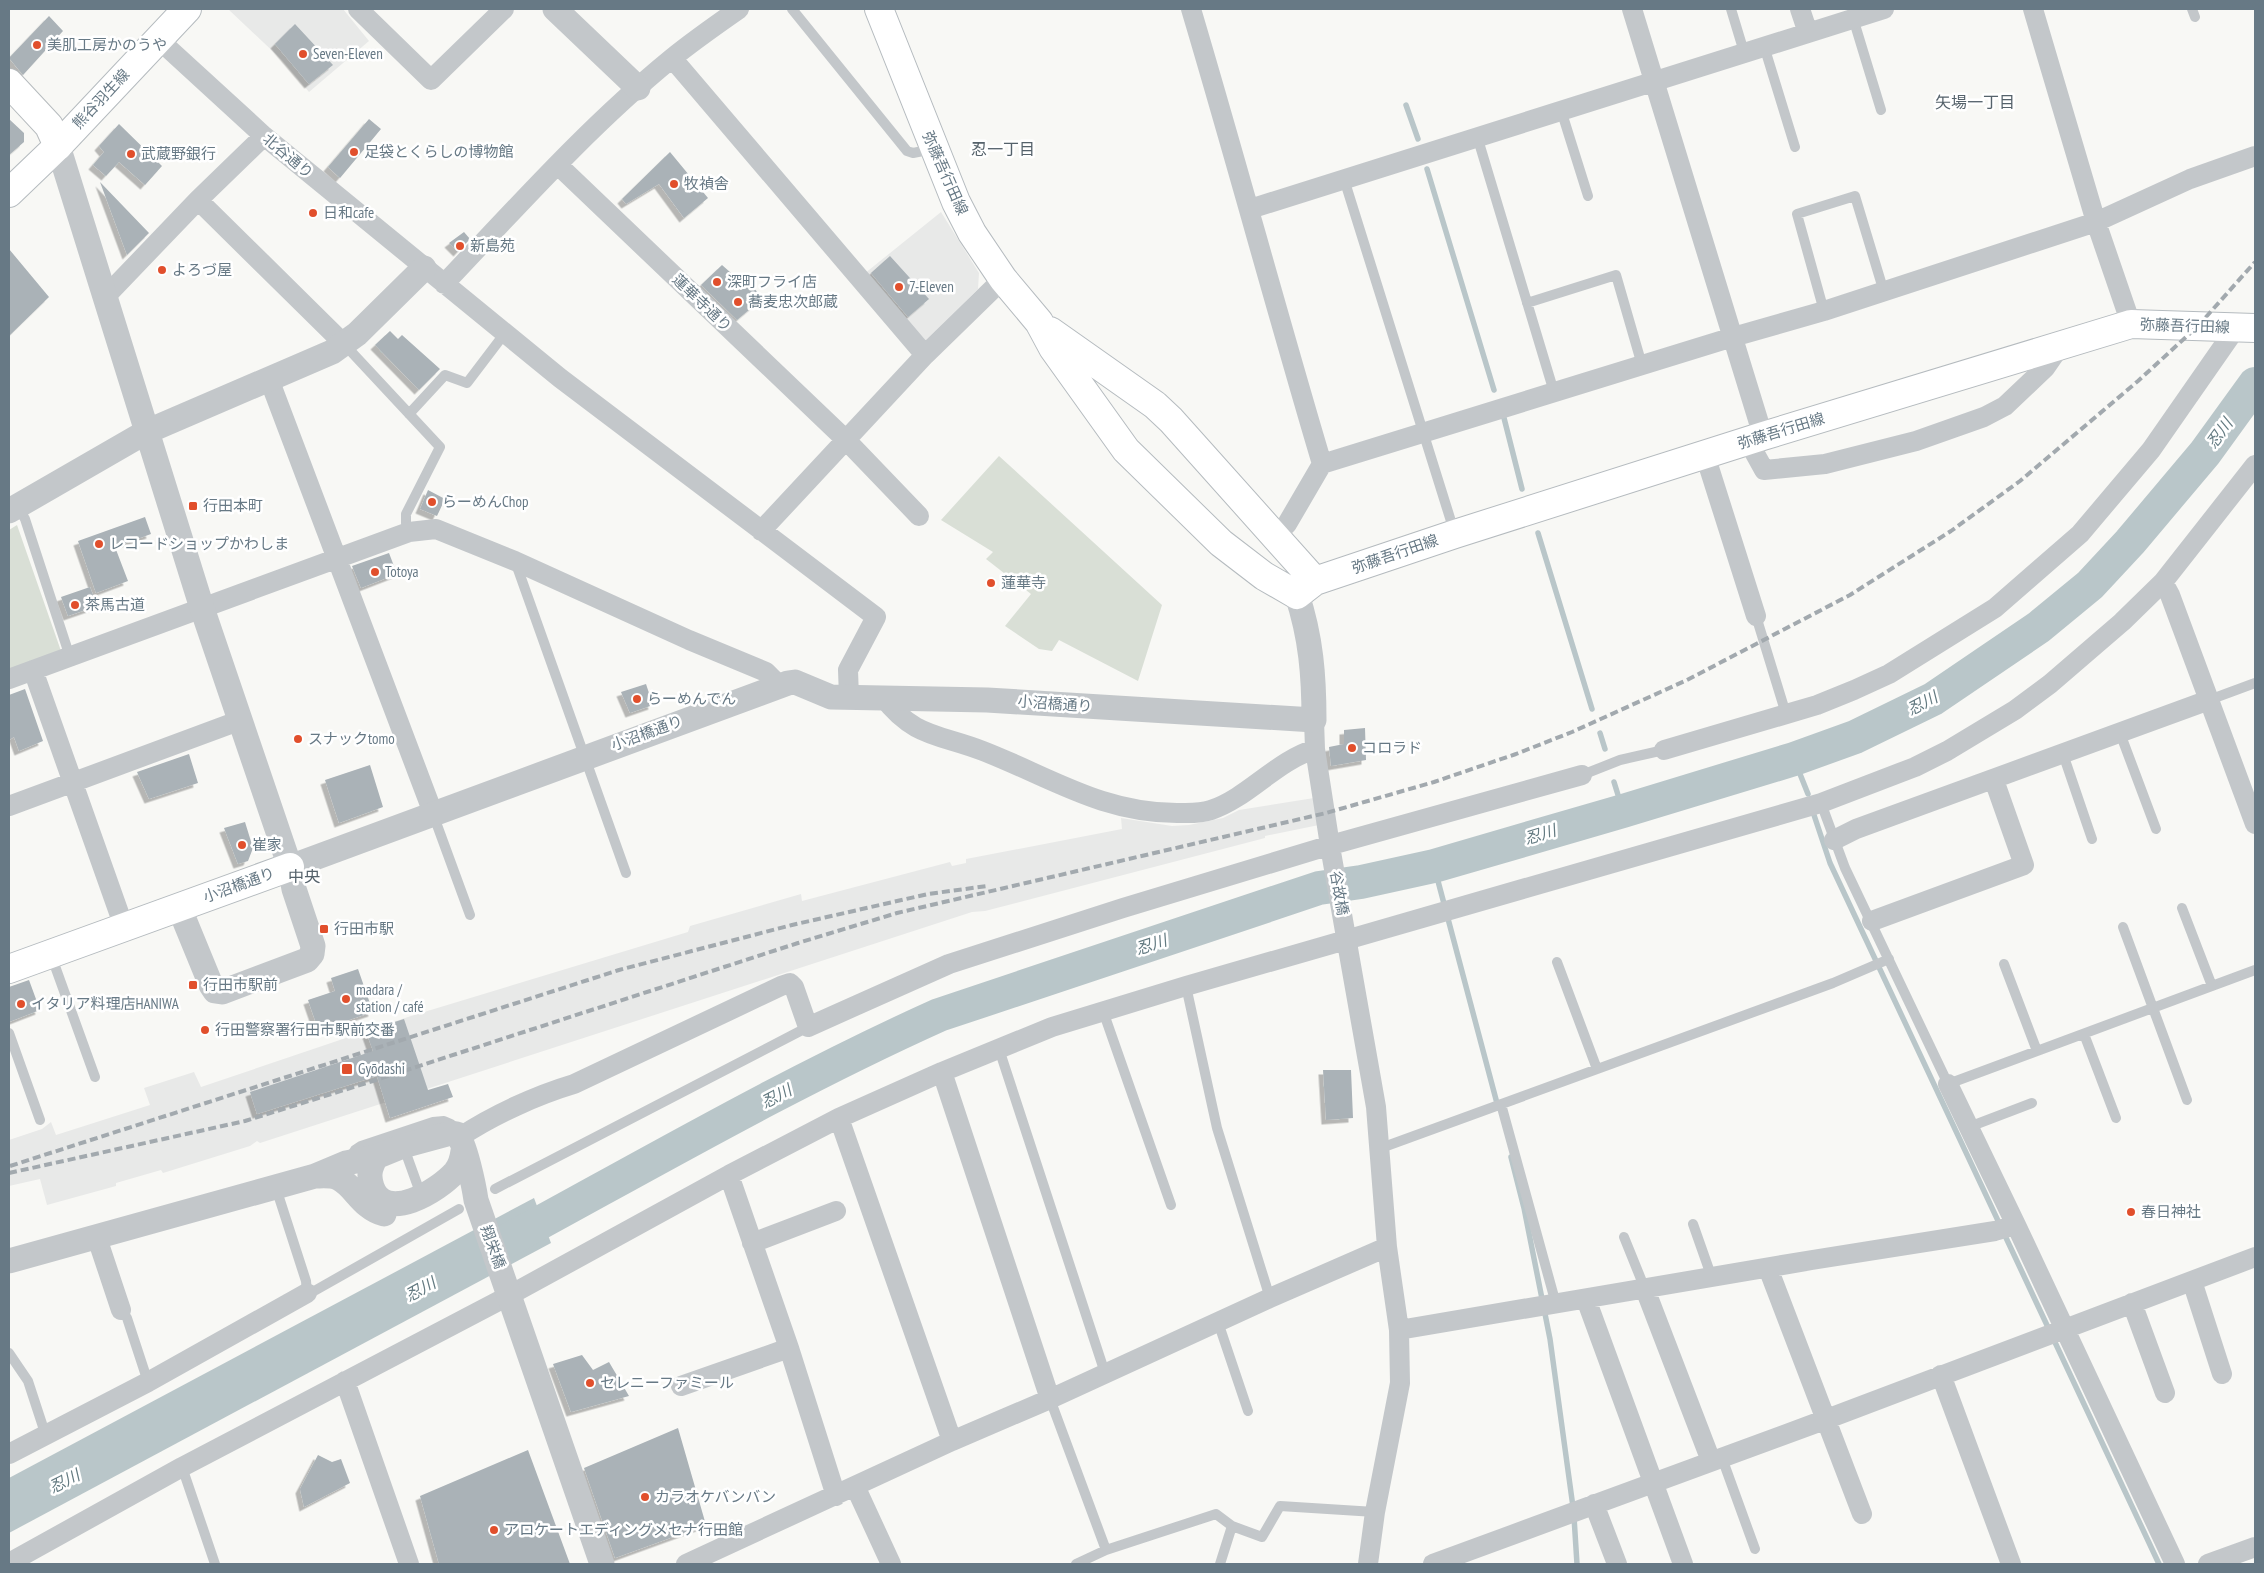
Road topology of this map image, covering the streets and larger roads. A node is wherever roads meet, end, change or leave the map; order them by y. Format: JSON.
{"nodes":[{"id":1,"x":187,"y":9,"type":"edge"},
{"id":2,"x":358,"y":9,"type":"edge"},
{"id":3,"x":504,"y":9,"type":"edge"},
{"id":4,"x":555,"y":9,"type":"edge"},
{"id":5,"x":739,"y":9,"type":"edge"},
{"id":6,"x":879,"y":9,"type":"edge"},
{"id":7,"x":1191,"y":9,"type":"edge"},
{"id":8,"x":1632,"y":9,"type":"edge"},
{"id":9,"x":1800,"y":9,"type":"edge"},
{"id":10,"x":1884,"y":9,"type":"edge"},
{"id":11,"x":2033,"y":9,"type":"edge"},
{"id":12,"x":1808,"y":32,"type":"junction"},
{"id":13,"x":157,"y":38,"type":"junction"},
{"id":14,"x":672,"y":58,"type":"junction"},
{"id":15,"x":1655,"y":80,"type":"junction"},
{"id":16,"x":9,"y":83,"type":"edge"},
{"id":17,"x":638,"y":88,"type":"junction"},
{"id":18,"x":264,"y":136,"type":"junction"},
{"id":19,"x":58,"y":146,"type":"junction"},
{"id":20,"x":2255,"y":156,"type":"edge"},
{"id":21,"x":558,"y":165,"type":"junction"},
{"id":22,"x":9,"y":192,"type":"edge"},
{"id":23,"x":198,"y":200,"type":"junction"},
{"id":24,"x":1250,"y":208,"type":"junction"},
{"id":25,"x":2096,"y":222,"type":"junction"},
{"id":26,"x":424,"y":268,"type":"junction"},
{"id":27,"x":1003,"y":279,"type":"junction"},
{"id":28,"x":444,"y":284,"type":"junction"},
{"id":29,"x":105,"y":298,"type":"junction"},
{"id":30,"x":1039,"y":322,"type":"junction"},
{"id":31,"x":2131,"y":324,"type":"junction"},
{"id":32,"x":2246,"y":328,"type":"edge"},
{"id":33,"x":1733,"y":336,"type":"junction"},
{"id":34,"x":344,"y":344,"type":"junction"},
{"id":35,"x":2061,"y":345,"type":"junction"},
{"id":36,"x":925,"y":355,"type":"junction"},
{"id":37,"x":269,"y":379,"type":"junction"},
{"id":38,"x":146,"y":432,"type":"junction"},
{"id":39,"x":1756,"y":439,"type":"junction"},
{"id":40,"x":846,"y":440,"type":"junction"},
{"id":41,"x":1705,"y":455,"type":"junction"},
{"id":42,"x":1322,"y":464,"type":"junction"},
{"id":43,"x":2255,"y":465,"type":"edge"},
{"id":44,"x":13,"y":509,"type":"edge"},
{"id":45,"x":919,"y":516,"type":"dead end"},
{"id":46,"x":761,"y":531,"type":"junction"},
{"id":47,"x":1275,"y":536,"type":"junction"},
{"id":48,"x":336,"y":558,"type":"junction"},
{"id":49,"x":2163,"y":582,"type":"junction"},
{"id":50,"x":1306,"y":588,"type":"junction"},
{"id":51,"x":202,"y":608,"type":"junction"},
{"id":52,"x":1756,"y":616,"type":"road end"},
{"id":53,"x":33,"y":670,"type":"junction"},
{"id":54,"x":9,"y":679,"type":"edge"},
{"id":55,"x":779,"y":685,"type":"junction"},
{"id":56,"x":883,"y":696,"type":"junction"},
{"id":57,"x":849,"y":697,"type":"junction"},
{"id":58,"x":2209,"y":700,"type":"junction"},
{"id":59,"x":241,"y":720,"type":"junction"},
{"id":60,"x":1314,"y":720,"type":"junction"},
{"id":61,"x":1315,"y":749,"type":"junction"},
{"id":62,"x":1664,"y":750,"type":"road end"},
{"id":63,"x":1582,"y":775,"type":"road end"},
{"id":64,"x":1994,"y":780,"type":"junction"},
{"id":65,"x":74,"y":782,"type":"junction"},
{"id":66,"x":9,"y":806,"type":"edge"},
{"id":67,"x":433,"y":813,"type":"junction"},
{"id":68,"x":2255,"y":824,"type":"edge"},
{"id":69,"x":1834,"y":840,"type":"road end"},
{"id":70,"x":1331,"y":848,"type":"junction"},
{"id":71,"x":290,"y":867,"type":"junction"},
{"id":72,"x":179,"y":907,"type":"junction"},
{"id":73,"x":1872,"y":922,"type":"road end"},
{"id":74,"x":124,"y":927,"type":"junction"},
{"id":75,"x":1346,"y":937,"type":"junction"},
{"id":76,"x":9,"y":969,"type":"edge"},
{"id":77,"x":942,"y":1072,"type":"junction"},
{"id":78,"x":1948,"y":1084,"type":"road end"},
{"id":79,"x":839,"y":1118,"type":"junction"},
{"id":80,"x":460,"y":1141,"type":"junction"},
{"id":81,"x":376,"y":1157,"type":"junction"},
{"id":82,"x":729,"y":1175,"type":"junction"},
{"id":83,"x":315,"y":1176,"type":"junction"},
{"id":84,"x":423,"y":1194,"type":"junction"},
{"id":85,"x":477,"y":1201,"type":"junction"},
{"id":86,"x":836,"y":1211,"type":"dead end"},
{"id":87,"x":2016,"y":1225,"type":"junction"},
{"id":88,"x":97,"y":1238,"type":"junction"},
{"id":89,"x":752,"y":1243,"type":"junction"},
{"id":90,"x":1387,"y":1247,"type":"junction"},
{"id":91,"x":2255,"y":1257,"type":"edge"},
{"id":92,"x":9,"y":1261,"type":"edge"},
{"id":93,"x":1768,"y":1268,"type":"junction"},
{"id":94,"x":2192,"y":1281,"type":"junction"},
{"id":95,"x":1644,"y":1290,"type":"junction"},
{"id":96,"x":509,"y":1292,"type":"junction"},
{"id":97,"x":307,"y":1293,"type":"road end"},
{"id":98,"x":1586,"y":1299,"type":"junction"},
{"id":99,"x":2132,"y":1303,"type":"junction"},
{"id":100,"x":121,"y":1310,"type":"road end"},
{"id":101,"x":2064,"y":1328,"type":"junction"},
{"id":102,"x":1400,"y":1330,"type":"junction"},
{"id":103,"x":789,"y":1348,"type":"junction"},
{"id":104,"x":2222,"y":1374,"type":"dead end"},
{"id":105,"x":1942,"y":1375,"type":"junction"},
{"id":106,"x":345,"y":1381,"type":"junction"},
{"id":107,"x":681,"y":1386,"type":"dead end"},
{"id":108,"x":2165,"y":1393,"type":"dead end"},
{"id":109,"x":1050,"y":1399,"type":"junction"},
{"id":110,"x":1826,"y":1419,"type":"junction"},
{"id":111,"x":952,"y":1441,"type":"junction"},
{"id":112,"x":9,"y":1454,"type":"edge"},
{"id":113,"x":1717,"y":1460,"type":"junction"},
{"id":114,"x":1652,"y":1483,"type":"junction"},
{"id":115,"x":855,"y":1486,"type":"junction"},
{"id":116,"x":836,"y":1496,"type":"junction"},
{"id":117,"x":1594,"y":1504,"type":"junction"},
{"id":118,"x":1862,"y":1514,"type":"dead end"},
{"id":119,"x":2255,"y":1547,"type":"edge"},
{"id":120,"x":9,"y":1563,"type":"edge"},
{"id":121,"x":409,"y":1564,"type":"edge"},
{"id":122,"x":602,"y":1564,"type":"edge"},
{"id":123,"x":686,"y":1564,"type":"edge"},
{"id":124,"x":891,"y":1564,"type":"edge"},
{"id":125,"x":1368,"y":1564,"type":"edge"},
{"id":126,"x":1434,"y":1564,"type":"edge"},
{"id":127,"x":1617,"y":1564,"type":"edge"},
{"id":128,"x":1683,"y":1564,"type":"edge"},
{"id":129,"x":2011,"y":1564,"type":"edge"},
{"id":130,"x":2175,"y":1564,"type":"edge"},
{"id":131,"x":2208,"y":1564,"type":"edge"}],
"edges":[{"from":1,"to":13,"type":"main road","name":"熊谷羽生線"},
{"from":2,"to":3,"type":"street"},
{"from":4,"to":17,"type":"street"},
{"from":5,"to":14,"type":"street"},
{"from":6,"to":27,"type":"main road","name":"弥藤吾行田線"},
{"from":7,"to":24,"type":"street"},
{"from":8,"to":15,"type":"street"},
{"from":9,"to":12,"type":"street"},
{"from":10,"to":12,"type":"street"},
{"from":11,"to":25,"type":"street"},
{"from":12,"to":15,"type":"street"},
{"from":13,"to":18,"type":"street","name":"北谷通り"},
{"from":13,"to":19,"type":"main road","name":"熊谷羽生線"},
{"from":14,"to":17,"type":"street"},
{"from":14,"to":36,"type":"street"},
{"from":15,"to":24,"type":"street"},
{"from":15,"to":33,"type":"street"},
{"from":16,"to":19,"type":"main road"},
{"from":17,"to":21,"type":"street"},
{"from":18,"to":23,"type":"street"},
{"from":18,"to":26,"type":"street","name":"北谷通り"},
{"from":19,"to":22,"type":"main road","name":"熊谷羽生線"},
{"from":19,"to":29,"type":"street"},
{"from":20,"to":25,"type":"street"},
{"from":21,"to":28,"type":"street"},
{"from":21,"to":40,"type":"street","name":"蓮華寺通り"},
{"from":23,"to":29,"type":"street"},
{"from":23,"to":34,"type":"street"},
{"from":24,"to":42,"type":"street"},
{"from":25,"to":31,"type":"street"},
{"from":25,"to":33,"type":"street"},
{"from":26,"to":28,"type":"street","name":"北谷通り"},
{"from":26,"to":34,"type":"street"},
{"from":27,"to":30,"type":"main road","name":"弥藤吾行田線"},
{"from":27,"to":36,"type":"street"},
{"from":28,"to":46,"type":"street","name":"北谷通り"},
{"from":29,"to":38,"type":"street"},
{"from":30,"to":47,"type":"main road","name":"弥藤吾行田線"},
{"from":30,"to":50,"type":"main road","name":"弥藤吾行田線"},
{"from":31,"to":32,"type":"main road","name":"弥藤吾行田線"},
{"from":31,"to":35,"type":"main road","name":"弥藤吾行田線"},
{"from":32,"to":62,"type":"street"},
{"from":33,"to":39,"type":"street"},
{"from":33,"to":42,"type":"street"},
{"from":34,"to":37,"type":"street"},
{"from":35,"to":39,"type":"main road","name":"弥藤吾行田線"},
{"from":35,"to":39,"type":"street"},
{"from":36,"to":40,"type":"street"},
{"from":37,"to":38,"type":"street"},
{"from":37,"to":48,"type":"street"},
{"from":38,"to":44,"type":"street"},
{"from":38,"to":51,"type":"street"},
{"from":39,"to":41,"type":"main road","name":"弥藤吾行田線"},
{"from":40,"to":45,"type":"street","name":"蓮華寺通り"},
{"from":40,"to":46,"type":"street"},
{"from":41,"to":50,"type":"main road","name":"弥藤吾行田線"},
{"from":41,"to":52,"type":"street"},
{"from":42,"to":47,"type":"street"},
{"from":43,"to":49,"type":"street"},
{"from":46,"to":57,"type":"street","name":"北谷通り"},
{"from":47,"to":50,"type":"main road","name":"弥藤吾行田線"},
{"from":48,"to":51,"type":"street"},
{"from":48,"to":55,"type":"street"},
{"from":48,"to":67,"type":"street"},
{"from":49,"to":58,"type":"street"},
{"from":49,"to":75,"type":"street"},
{"from":50,"to":60,"type":"street"},
{"from":51,"to":53,"type":"street"},
{"from":51,"to":59,"type":"street"},
{"from":53,"to":54,"type":"street"},
{"from":53,"to":65,"type":"street"},
{"from":55,"to":57,"type":"street","name":"小沼橋通り"},
{"from":55,"to":67,"type":"street","name":"小沼橋通り"},
{"from":56,"to":57,"type":"street","name":"小沼橋通り"},
{"from":56,"to":60,"type":"street","name":"小沼橋通り"},
{"from":56,"to":61,"type":"street"},
{"from":58,"to":64,"type":"street"},
{"from":58,"to":68,"type":"street"},
{"from":59,"to":65,"type":"street"},
{"from":59,"to":71,"type":"street"},
{"from":60,"to":61,"type":"street","name":"谷故橋"},
{"from":61,"to":70,"type":"street","name":"谷故橋"},
{"from":63,"to":70,"type":"street"},
{"from":64,"to":69,"type":"street"},
{"from":64,"to":73,"type":"street"},
{"from":65,"to":66,"type":"street"},
{"from":65,"to":74,"type":"street"},
{"from":67,"to":71,"type":"street","name":"小沼橋通り"},
{"from":70,"to":75,"type":"street","name":"谷故橋"},
{"from":70,"to":80,"type":"street"},
{"from":71,"to":72,"type":"main road","name":"小沼橋通り"},
{"from":71,"to":72,"type":"street"},
{"from":72,"to":74,"type":"main road","name":"小沼橋通り"},
{"from":74,"to":76,"type":"main road","name":"小沼橋通り"},
{"from":75,"to":77,"type":"street"},
{"from":75,"to":90,"type":"street","name":"谷故橋"},
{"from":77,"to":79,"type":"street"},
{"from":77,"to":109,"type":"street"},
{"from":78,"to":87,"type":"street"},
{"from":79,"to":82,"type":"street"},
{"from":79,"to":111,"type":"street"},
{"from":80,"to":81,"type":"street"},
{"from":80,"to":84,"type":"street"},
{"from":80,"to":85,"type":"street","name":"翔栄橋"},
{"from":81,"to":83,"type":"street"},
{"from":81,"to":84,"type":"street"},
{"from":82,"to":89,"type":"street"},
{"from":82,"to":96,"type":"street"},
{"from":83,"to":84,"type":"street"},
{"from":83,"to":88,"type":"street"},
{"from":84,"to":85,"type":"street"},
{"from":85,"to":96,"type":"street","name":"翔栄橋"},
{"from":86,"to":89,"type":"street"},
{"from":87,"to":93,"type":"street"},
{"from":87,"to":101,"type":"street"},
{"from":88,"to":92,"type":"street"},
{"from":88,"to":100,"type":"street"},
{"from":89,"to":103,"type":"street"},
{"from":90,"to":102,"type":"street","name":"谷故橋"},
{"from":90,"to":109,"type":"street"},
{"from":91,"to":94,"type":"street"},
{"from":93,"to":95,"type":"street"},
{"from":93,"to":110,"type":"street"},
{"from":94,"to":99,"type":"street"},
{"from":94,"to":104,"type":"street"},
{"from":95,"to":98,"type":"street"},
{"from":95,"to":113,"type":"street"},
{"from":96,"to":106,"type":"street"},
{"from":96,"to":122,"type":"street","name":"翔栄橋"},
{"from":97,"to":112,"type":"street"},
{"from":98,"to":102,"type":"street"},
{"from":98,"to":114,"type":"street"},
{"from":99,"to":101,"type":"street"},
{"from":99,"to":108,"type":"street"},
{"from":101,"to":105,"type":"street"},
{"from":101,"to":130,"type":"street"},
{"from":102,"to":125,"type":"street","name":"谷故橋"},
{"from":103,"to":107,"type":"street"},
{"from":103,"to":116,"type":"street"},
{"from":105,"to":110,"type":"street"},
{"from":105,"to":129,"type":"street"},
{"from":106,"to":120,"type":"street"},
{"from":106,"to":121,"type":"street"},
{"from":109,"to":111,"type":"street"},
{"from":110,"to":113,"type":"street"},
{"from":110,"to":118,"type":"street"},
{"from":111,"to":115,"type":"street"},
{"from":113,"to":114,"type":"street"},
{"from":114,"to":117,"type":"street"},
{"from":114,"to":128,"type":"street"},
{"from":115,"to":116,"type":"street"},
{"from":115,"to":124,"type":"street"},
{"from":116,"to":123,"type":"street"},
{"from":117,"to":126,"type":"street"},
{"from":117,"to":127,"type":"street"},
{"from":119,"to":131,"type":"street"}]}
